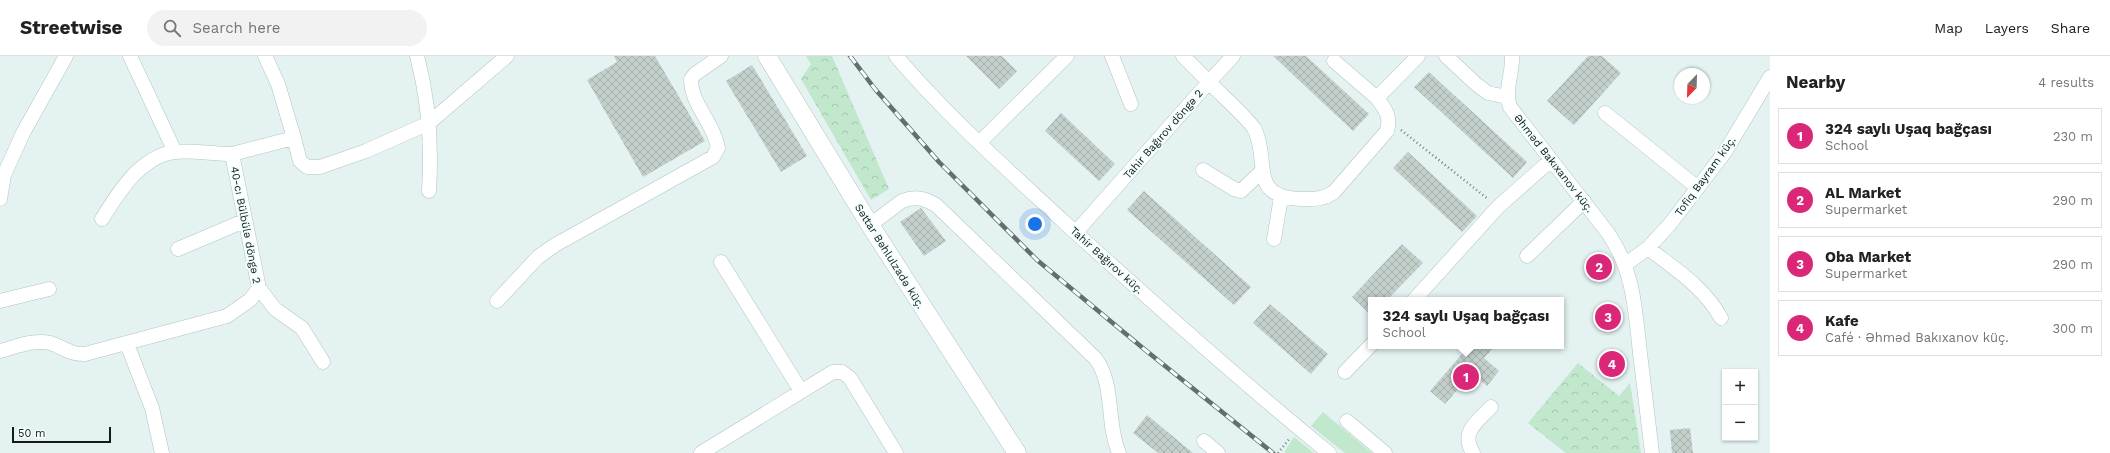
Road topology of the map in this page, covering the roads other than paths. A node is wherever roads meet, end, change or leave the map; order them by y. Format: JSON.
{"nodes":[{"id":1,"x":66,"y":56,"type":"edge"},
{"id":2,"x":130,"y":56,"type":"edge"},
{"id":3,"x":265,"y":56,"type":"edge"},
{"id":4,"x":417,"y":56,"type":"edge"},
{"id":5,"x":507,"y":56,"type":"edge"},
{"id":6,"x":721,"y":56,"type":"edge"},
{"id":7,"x":767,"y":56,"type":"edge"},
{"id":8,"x":896,"y":56,"type":"edge"},
{"id":9,"x":1067,"y":56,"type":"edge"},
{"id":10,"x":1112,"y":56,"type":"edge"},
{"id":11,"x":1183,"y":56,"type":"edge"},
{"id":12,"x":1233,"y":56,"type":"edge"},
{"id":13,"x":1418,"y":56,"type":"edge"},
{"id":14,"x":1446,"y":56,"type":"edge"},
{"id":15,"x":1512,"y":56,"type":"edge"},
{"id":16,"x":1334,"y":61,"type":"dead end"},
{"id":17,"x":1770,"y":77,"type":"edge"},
{"id":18,"x":1209,"y":82,"type":"junction"},
{"id":19,"x":1506,"y":97,"type":"junction"},
{"id":20,"x":1377,"y":98,"type":"junction"},
{"id":21,"x":1131,"y":104,"type":"dead end"},
{"id":22,"x":1605,"y":113,"type":"dead end"},
{"id":23,"x":429,"y":123,"type":"junction"},
{"id":24,"x":294,"y":138,"type":"junction"},
{"id":25,"x":979,"y":143,"type":"junction"},
{"id":26,"x":175,"y":152,"type":"junction"},
{"id":27,"x":232,"y":154,"type":"junction"},
{"id":28,"x":1551,"y":160,"type":"junction"},
{"id":29,"x":1203,"y":170,"type":"dead end"},
{"id":30,"x":1262,"y":172,"type":"junction"},
{"id":31,"x":1698,"y":188,"type":"junction"},
{"id":32,"x":429,"y":191,"type":"dead end"},
{"id":33,"x":1281,"y":197,"type":"junction"},
{"id":34,"x":0,"y":199,"type":"edge"},
{"id":35,"x":1584,"y":201,"type":"junction"},
{"id":36,"x":102,"y":219,"type":"dead end"},
{"id":37,"x":244,"y":221,"type":"junction"},
{"id":38,"x":870,"y":225,"type":"junction"},
{"id":39,"x":1076,"y":232,"type":"junction"},
{"id":40,"x":1274,"y":239,"type":"dead end"},
{"id":41,"x":1648,"y":248,"type":"junction"},
{"id":42,"x":178,"y":249,"type":"dead end"},
{"id":43,"x":1527,"y":256,"type":"dead end"},
{"id":44,"x":721,"y":262,"type":"dead end"},
{"id":45,"x":1626,"y":264,"type":"junction"},
{"id":46,"x":259,"y":288,"type":"junction"},
{"id":47,"x":49,"y":289,"type":"dead end"},
{"id":48,"x":1417,"y":297,"type":"edge"},
{"id":49,"x":0,"y":301,"type":"edge"},
{"id":50,"x":497,"y":301,"type":"dead end"},
{"id":51,"x":1721,"y":318,"type":"dead end"},
{"id":52,"x":127,"y":344,"type":"junction"},
{"id":53,"x":1368,"y":348,"type":"edge"},
{"id":54,"x":0,"y":351,"type":"edge"},
{"id":55,"x":323,"y":362,"type":"dead end"},
{"id":56,"x":1345,"y":372,"type":"dead end"},
{"id":57,"x":801,"y":391,"type":"junction"},
{"id":58,"x":1491,"y":407,"type":"dead end"},
{"id":59,"x":1347,"y":421,"type":"dead end"},
{"id":60,"x":1204,"y":441,"type":"dead end"},
{"id":61,"x":162,"y":453,"type":"edge"},
{"id":62,"x":701,"y":453,"type":"edge"},
{"id":63,"x":896,"y":453,"type":"edge"},
{"id":64,"x":1017,"y":453,"type":"edge"},
{"id":65,"x":1119,"y":453,"type":"edge"},
{"id":66,"x":1218,"y":453,"type":"edge"},
{"id":67,"x":1329,"y":453,"type":"edge"},
{"id":68,"x":1385,"y":453,"type":"edge"},
{"id":69,"x":1473,"y":453,"type":"edge"},
{"id":70,"x":1652,"y":453,"type":"edge"}],
"edges":[{"from":1,"to":34,"type":"street"},
{"from":2,"to":26,"type":"street"},
{"from":3,"to":24,"type":"street"},
{"from":4,"to":23,"type":"street"},
{"from":5,"to":23,"type":"street"},
{"from":6,"to":50,"type":"street"},
{"from":7,"to":38,"type":"main road","name":"Səttar Bəhlulzadə küç."},
{"from":8,"to":25,"type":"street","name":"Tahir Bağırov küç."},
{"from":9,"to":25,"type":"street"},
{"from":10,"to":21,"type":"street"},
{"from":11,"to":18,"type":"street"},
{"from":12,"to":18,"type":"street"},
{"from":13,"to":20,"type":"street"},
{"from":14,"to":19,"type":"street"},
{"from":15,"to":19,"type":"street"},
{"from":16,"to":20,"type":"street"},
{"from":17,"to":31,"type":"street","name":"Tofiq Bayram küç."},
{"from":18,"to":30,"type":"street","name":"Tahir Bağırov döngə 2"},
{"from":18,"to":39,"type":"street","name":"Tahir Bağırov döngə 2"},
{"from":19,"to":28,"type":"street","name":"Əhməd Bakıxanov küç."},
{"from":20,"to":33,"type":"street"},
{"from":22,"to":31,"type":"street"},
{"from":23,"to":24,"type":"street"},
{"from":23,"to":32,"type":"street"},
{"from":24,"to":27,"type":"street","name":"40-cı Bülbülə döngə 2"},
{"from":25,"to":39,"type":"street","name":"Tahir Bağırov küç."},
{"from":26,"to":27,"type":"street"},
{"from":26,"to":36,"type":"street"},
{"from":27,"to":37,"type":"street","name":"40-cı Bülbülə döngə 2"},
{"from":28,"to":35,"type":"street","name":"Əhməd Bakıxanov küç."},
{"from":28,"to":48,"type":"street"},
{"from":29,"to":30,"type":"street"},
{"from":30,"to":33,"type":"street","name":"Tahir Bağırov döngə 2"},
{"from":31,"to":41,"type":"street","name":"Tofiq Bayram küç."},
{"from":33,"to":40,"type":"street"},
{"from":35,"to":43,"type":"street"},
{"from":35,"to":45,"type":"street","name":"Əhməd Bakıxanov küç."},
{"from":37,"to":42,"type":"street"},
{"from":37,"to":46,"type":"street","name":"40-cı Bülbülə döngə 2"},
{"from":38,"to":64,"type":"main road","name":"Səttar Bəhlulzadə küç."},
{"from":38,"to":65,"type":"street"},
{"from":39,"to":67,"type":"street","name":"Tahir Bağırov küç."},
{"from":41,"to":45,"type":"street","name":"Tofiq Bayram küç."},
{"from":41,"to":51,"type":"street"},
{"from":44,"to":57,"type":"street"},
{"from":45,"to":70,"type":"street","name":"Əhməd Bakıxanov küç."},
{"from":46,"to":52,"type":"street","name":"40-cı Bülbülə döngə 2"},
{"from":46,"to":55,"type":"street"},
{"from":47,"to":49,"type":"street"},
{"from":52,"to":54,"type":"street","name":"40-cı Bülbülə döngə 2"},
{"from":52,"to":61,"type":"street"},
{"from":53,"to":56,"type":"street"},
{"from":57,"to":62,"type":"street"},
{"from":57,"to":63,"type":"street"},
{"from":58,"to":69,"type":"street"},
{"from":59,"to":68,"type":"street"},
{"from":60,"to":66,"type":"street"}]}
